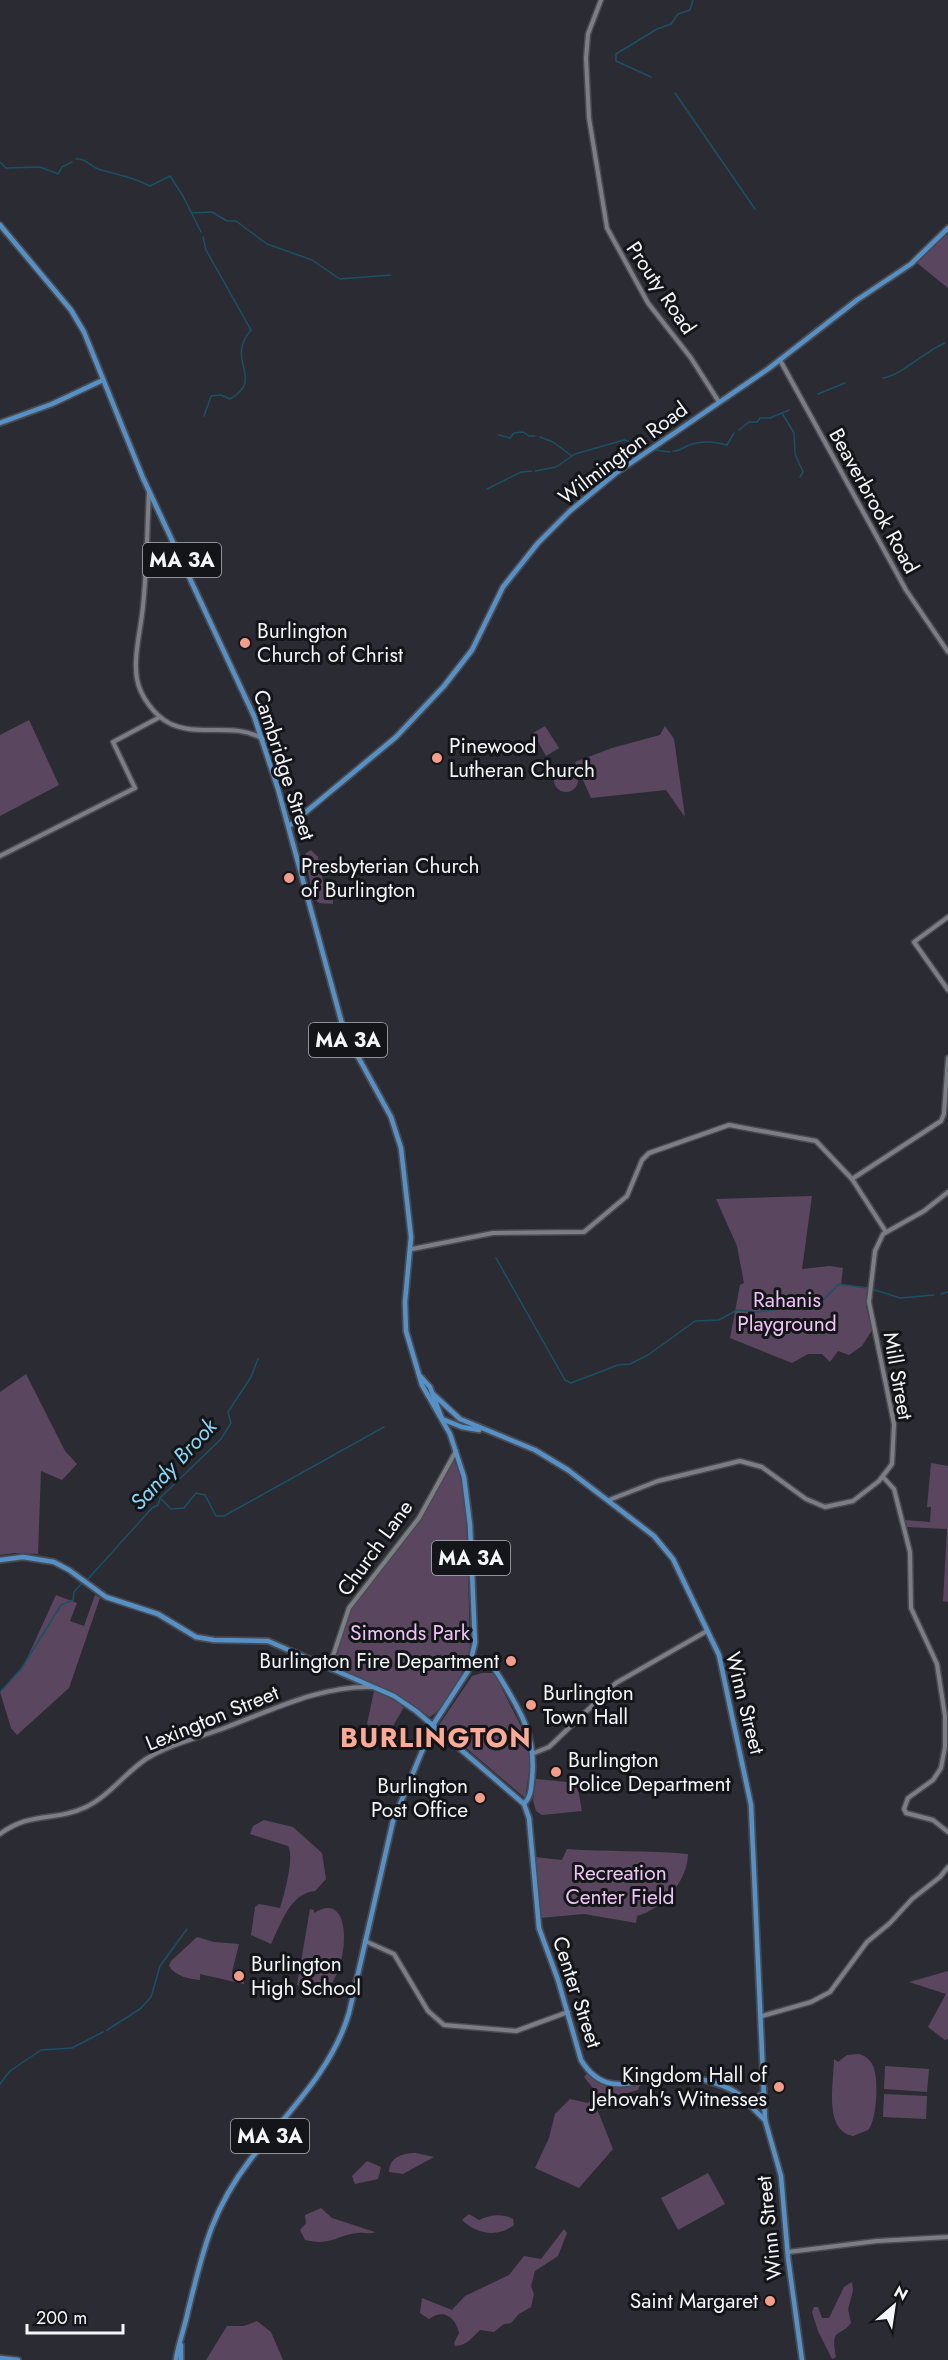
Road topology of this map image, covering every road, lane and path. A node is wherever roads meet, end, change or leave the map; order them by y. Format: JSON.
{"nodes":[{"id":1,"x":601,"y":0,"type":"edge"},
{"id":2,"x":0,"y":225,"type":"edge"},
{"id":3,"x":948,"y":228,"type":"edge"},
{"id":4,"x":780,"y":360,"type":"junction"},
{"id":5,"x":103,"y":380,"type":"junction"},
{"id":6,"x":719,"y":402,"type":"junction"},
{"id":7,"x":0,"y":423,"type":"edge"},
{"id":8,"x":149,"y":491,"type":"junction"},
{"id":9,"x":948,"y":652,"type":"edge"},
{"id":10,"x":160,"y":717,"type":"junction"},
{"id":11,"x":263,"y":739,"type":"junction"},
{"id":12,"x":289,"y":826,"type":"junction"},
{"id":13,"x":0,"y":856,"type":"edge"},
{"id":14,"x":948,"y":917,"type":"edge"},
{"id":15,"x":948,"y":990,"type":"edge"},
{"id":16,"x":948,"y":1058,"type":"edge"},
{"id":17,"x":852,"y":1179,"type":"junction"},
{"id":18,"x":948,"y":1192,"type":"edge"},
{"id":19,"x":886,"y":1232,"type":"junction"},
{"id":20,"x":411,"y":1249,"type":"junction"},
{"id":21,"x":420,"y":1376,"type":"junction"},
{"id":22,"x":433,"y":1394,"type":"junction"},
{"id":23,"x":457,"y":1417,"type":"junction"},
{"id":24,"x":442,"y":1419,"type":"junction"},
{"id":25,"x":462,"y":1427,"type":"junction"},
{"id":26,"x":486,"y":1431,"type":"junction"},
{"id":27,"x":450,"y":1434,"type":"junction"},
{"id":28,"x":456,"y":1451,"type":"junction"},
{"id":29,"x":883,"y":1477,"type":"junction"},
{"id":30,"x":609,"y":1500,"type":"junction"},
{"id":31,"x":0,"y":1560,"type":"edge"},
{"id":32,"x":707,"y":1630,"type":"junction"},
{"id":33,"x":328,"y":1668,"type":"junction"},
{"id":34,"x":494,"y":1668,"type":"dead end"},
{"id":35,"x":358,"y":1681,"type":"junction"},
{"id":36,"x":374,"y":1687,"type":"junction"},
{"id":37,"x":348,"y":1690,"type":"junction"},
{"id":38,"x":433,"y":1725,"type":"junction"},
{"id":39,"x":534,"y":1754,"type":"junction"},
{"id":40,"x":524,"y":1804,"type":"junction"},
{"id":41,"x":948,"y":1832,"type":"edge"},
{"id":42,"x":0,"y":1834,"type":"edge"},
{"id":43,"x":948,"y":1867,"type":"edge"},
{"id":44,"x":365,"y":1941,"type":"junction"},
{"id":45,"x":568,"y":2012,"type":"junction"},
{"id":46,"x":762,"y":2016,"type":"junction"},
{"id":47,"x":764,"y":2093,"type":"junction"},
{"id":48,"x":749,"y":2102,"type":"junction"},
{"id":49,"x":765,"y":2120,"type":"junction"},
{"id":50,"x":948,"y":2237,"type":"edge"},
{"id":51,"x":788,"y":2252,"type":"junction"},
{"id":52,"x":181,"y":2343,"type":"junction"},
{"id":53,"x":0,"y":2358,"type":"edge"},
{"id":54,"x":18,"y":2360,"type":"edge"},
{"id":55,"x":176,"y":2360,"type":"edge"},
{"id":56,"x":181,"y":2360,"type":"edge"},
{"id":57,"x":802,"y":2360,"type":"edge"}],
"edges":[{"from":1,"to":6,"type":"street","name":"Prouty Road"},
{"from":2,"to":5,"type":"main road","name":"Cambridge Street","number":"MA 3A"},
{"from":3,"to":4,"type":"main road","name":"Wilmington Road"},
{"from":4,"to":6,"type":"main road","name":"Wilmington Road"},
{"from":4,"to":9,"type":"street","name":"Beaverbrook Road"},
{"from":5,"to":7,"type":"main road"},
{"from":5,"to":8,"type":"main road","name":"Cambridge Street","number":"MA 3A"},
{"from":6,"to":12,"type":"main road","name":"Wilmington Road"},
{"from":8,"to":10,"type":"street"},
{"from":8,"to":11,"type":"main road","name":"Cambridge Street","number":"MA 3A"},
{"from":10,"to":11,"type":"street"},
{"from":10,"to":13,"type":"street"},
{"from":11,"to":12,"type":"main road","name":"Cambridge Street","number":"MA 3A"},
{"from":12,"to":20,"type":"main road","name":"Cambridge Street","number":"MA 3A"},
{"from":14,"to":15,"type":"street"},
{"from":16,"to":17,"type":"street"},
{"from":17,"to":19,"type":"street"},
{"from":17,"to":20,"type":"street"},
{"from":18,"to":19,"type":"street"},
{"from":19,"to":29,"type":"street","name":"Mill Street"},
{"from":20,"to":21,"type":"main road","name":"Cambridge Street","number":"MA 3A"},
{"from":21,"to":22,"type":"main road","name":"Cambridge Street","number":"MA 3A"},
{"from":21,"to":24,"type":"main road","name":"Cambridge Street","number":"MA 3A"},
{"from":22,"to":23,"type":"main road","name":"Winn Street"},
{"from":22,"to":24,"type":"main road","name":"Cambridge Street","number":"MA 3A"},
{"from":23,"to":24,"type":"main road"},
{"from":23,"to":26,"type":"main road","name":"Winn Street"},
{"from":24,"to":25,"type":"main road","name":"Winn Street"},
{"from":24,"to":27,"type":"main road","name":"Cambridge Street","number":"MA 3A"},
{"from":25,"to":26,"type":"main road","name":"Winn Street"},
{"from":25,"to":27,"type":"main road"},
{"from":26,"to":30,"type":"main road","name":"Winn Street"},
{"from":27,"to":28,"type":"main road","name":"Cambridge Street","number":"MA 3A"},
{"from":28,"to":33,"type":"street","name":"Church Lane"},
{"from":28,"to":38,"type":"main road","name":"Cambridge Street","number":"MA 3A"},
{"from":29,"to":30,"type":"street"},
{"from":29,"to":41,"type":"street"},
{"from":30,"to":32,"type":"main road","name":"Winn Street"},
{"from":31,"to":33,"type":"main road"},
{"from":32,"to":39,"type":"street"},
{"from":32,"to":46,"type":"main road","name":"Winn Street"},
{"from":33,"to":35,"type":"main road"},
{"from":34,"to":39,"type":"main road","name":"Center Street"},
{"from":35,"to":36,"type":"main road"},
{"from":35,"to":37,"type":"street"},
{"from":36,"to":37,"type":"street","name":"Lexington Street"},
{"from":36,"to":38,"type":"main road"},
{"from":37,"to":42,"type":"street","name":"Lexington Street"},
{"from":38,"to":40,"type":"main road"},
{"from":38,"to":44,"type":"main road","name":"Cambridge Street","number":"MA 3A"},
{"from":39,"to":40,"type":"main road","name":"Center Street"},
{"from":40,"to":45,"type":"main road","name":"Center Street"},
{"from":43,"to":46,"type":"street"},
{"from":44,"to":45,"type":"street"},
{"from":44,"to":52,"type":"main road","name":"Cambridge Street","number":"MA 3A"},
{"from":45,"to":48,"type":"main road","name":"Center Street"},
{"from":46,"to":47,"type":"main road","name":"Winn Street"},
{"from":47,"to":48,"type":"main road"},
{"from":47,"to":49,"type":"main road","name":"Winn Street"},
{"from":48,"to":49,"type":"main road","name":"Center Street"},
{"from":49,"to":51,"type":"main road","name":"Winn Street"},
{"from":50,"to":51,"type":"street"},
{"from":51,"to":57,"type":"main road","name":"Winn Street"},
{"from":52,"to":55,"type":"main road","name":"Cambridge Street","number":"MA 3A"},
{"from":52,"to":56,"type":"main road","name":"Cambridge Street","number":"MA 3A"},
{"from":53,"to":54,"type":"main road"}]}
